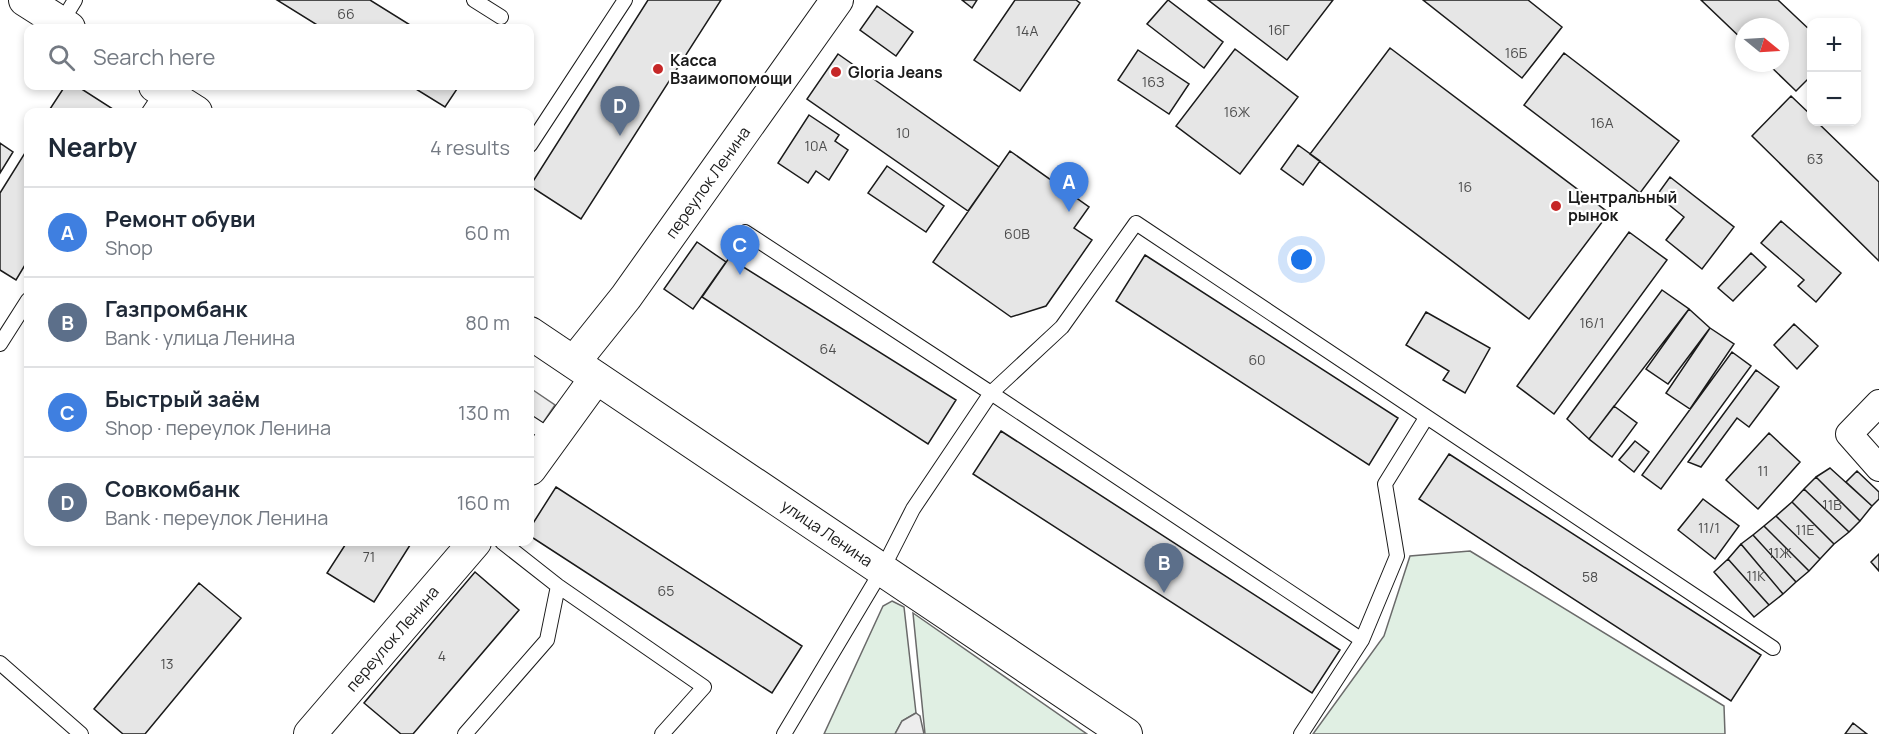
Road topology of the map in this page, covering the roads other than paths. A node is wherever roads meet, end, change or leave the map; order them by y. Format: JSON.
{"nodes":[{"id":1,"x":25,"y":0,"type":"edge"},
{"id":2,"x":474,"y":0,"type":"edge"},
{"id":3,"x":625,"y":0,"type":"edge"},
{"id":4,"x":829,"y":5,"type":"edge"},
{"id":5,"x":68,"y":17,"type":"edge"},
{"id":6,"x":501,"y":18,"type":"dead end"},
{"id":7,"x":155,"y":96,"type":"edge"},
{"id":8,"x":186,"y":108,"type":"edge"},
{"id":9,"x":534,"y":139,"type":"edge"},
{"id":10,"x":745,"y":232,"type":"dead end"},
{"id":11,"x":24,"y":306,"type":"edge"},
{"id":12,"x":534,"y":336,"type":"edge"},
{"id":13,"x":0,"y":344,"type":"edge"},
{"id":14,"x":585,"y":370,"type":"junction"},
{"id":15,"x":991,"y":393,"type":"junction"},
{"id":16,"x":1879,"y":403,"type":"edge"},
{"id":17,"x":1426,"y":418,"type":"junction"},
{"id":18,"x":541,"y":430,"type":"edge"},
{"id":19,"x":534,"y":455,"type":"edge"},
{"id":20,"x":1879,"y":468,"type":"edge"},
{"id":21,"x":472,"y":546,"type":"edge"},
{"id":22,"x":507,"y":546,"type":"edge"},
{"id":23,"x":882,"y":570,"type":"junction"},
{"id":24,"x":558,"y":586,"type":"junction"},
{"id":25,"x":1362,"y":640,"type":"junction"},
{"id":26,"x":1773,"y":648,"type":"dead end"},
{"id":27,"x":0,"y":663,"type":"edge"},
{"id":28,"x":81,"y":734,"type":"edge"},
{"id":29,"x":310,"y":734,"type":"edge"},
{"id":30,"x":465,"y":734,"type":"edge"},
{"id":31,"x":662,"y":734,"type":"edge"},
{"id":32,"x":784,"y":734,"type":"edge"},
{"id":33,"x":1126,"y":734,"type":"edge"},
{"id":34,"x":1301,"y":734,"type":"edge"}],
"edges":[{"from":1,"to":5,"type":"street"},
{"from":2,"to":6,"type":"lane"},
{"from":3,"to":9,"type":"lane"},
{"from":4,"to":14,"type":"street","name":"переулок Ленина"},
{"from":7,"to":8,"type":"street"},
{"from":10,"to":15,"type":"lane"},
{"from":11,"to":13,"type":"lane"},
{"from":12,"to":14,"type":"street","name":"улица Ленина"},
{"from":14,"to":18,"type":"street","name":"переулок Ленина"},
{"from":14,"to":23,"type":"street","name":"улица Ленина"},
{"from":15,"to":17,"type":"lane"},
{"from":15,"to":23,"type":"lane"},
{"from":15,"to":25,"type":"lane"},
{"from":16,"to":20,"type":"street"},
{"from":17,"to":25,"type":"lane"},
{"from":17,"to":26,"type":"lane"},
{"from":18,"to":19,"type":"street","name":"переулок Ленина"},
{"from":21,"to":29,"type":"street","name":"переулок Ленина"},
{"from":22,"to":24,"type":"lane"},
{"from":23,"to":32,"type":"lane"},
{"from":23,"to":33,"type":"street","name":"улица Ленина"},
{"from":24,"to":30,"type":"lane"},
{"from":24,"to":31,"type":"lane"},
{"from":25,"to":34,"type":"lane"},
{"from":27,"to":28,"type":"lane"}]}
